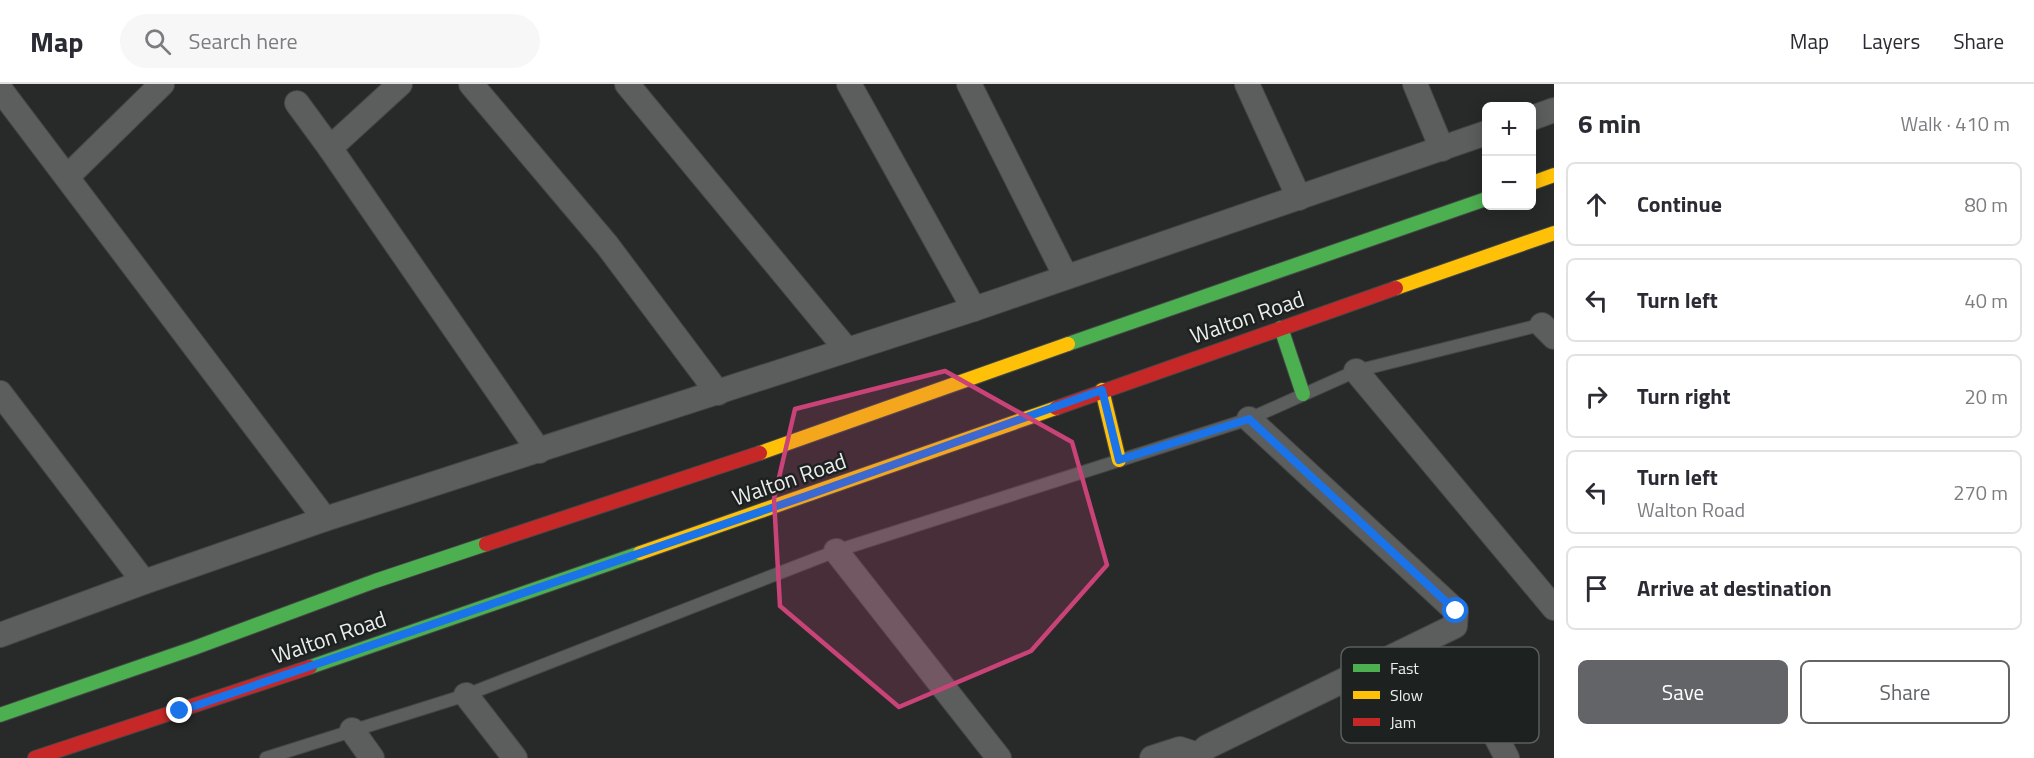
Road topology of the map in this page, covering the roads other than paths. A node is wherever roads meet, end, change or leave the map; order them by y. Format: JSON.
{"nodes":[{"id":1,"x":162,"y":84,"type":"edge"},
{"id":2,"x":400,"y":84,"type":"edge"},
{"id":3,"x":471,"y":84,"type":"edge"},
{"id":4,"x":627,"y":84,"type":"edge"},
{"id":5,"x":849,"y":84,"type":"edge"},
{"id":6,"x":969,"y":84,"type":"edge"},
{"id":7,"x":1247,"y":84,"type":"edge"},
{"id":8,"x":1415,"y":84,"type":"edge"},
{"id":9,"x":0,"y":89,"type":"edge"},
{"id":10,"x":297,"y":104,"type":"dead end"},
{"id":11,"x":1554,"y":110,"type":"edge"},
{"id":12,"x":1536,"y":117,"type":"edge"},
{"id":13,"x":1482,"y":135,"type":"edge"},
{"id":14,"x":330,"y":148,"type":"junction"},
{"id":15,"x":1442,"y":149,"type":"junction"},
{"id":16,"x":1554,"y":175,"type":"edge"},
{"id":17,"x":67,"y":177,"type":"junction"},
{"id":18,"x":1536,"y":182,"type":"edge"},
{"id":19,"x":1299,"y":198,"type":"junction"},
{"id":20,"x":1482,"y":200,"type":"edge"},
{"id":21,"x":1554,"y":233,"type":"edge"},
{"id":22,"x":1066,"y":277,"type":"junction"},
{"id":23,"x":974,"y":309,"type":"junction"},
{"id":24,"x":1550,"y":327,"type":"edge"},
{"id":25,"x":1281,"y":328,"type":"junction"},
{"id":26,"x":847,"y":350,"type":"junction"},
{"id":27,"x":1356,"y":371,"type":"junction"},
{"id":28,"x":1102,"y":390,"type":"junction"},
{"id":29,"x":0,"y":393,"type":"edge"},
{"id":30,"x":718,"y":393,"type":"junction"},
{"id":31,"x":1303,"y":394,"type":"junction"},
{"id":32,"x":1249,"y":419,"type":"junction"},
{"id":33,"x":539,"y":451,"type":"junction"},
{"id":34,"x":1119,"y":460,"type":"junction"},
{"id":35,"x":325,"y":519,"type":"junction"},
{"id":36,"x":836,"y":551,"type":"junction"},
{"id":37,"x":144,"y":582,"type":"junction"},
{"id":38,"x":1554,"y":608,"type":"edge"},
{"id":39,"x":0,"y":635,"type":"edge"},
{"id":40,"x":1412,"y":647,"type":"edge"},
{"id":41,"x":1341,"y":682,"type":"edge"},
{"id":42,"x":466,"y":694,"type":"junction"},
{"id":43,"x":0,"y":715,"type":"edge"},
{"id":44,"x":352,"y":730,"type":"junction"},
{"id":45,"x":1499,"y":743,"type":"edge"},
{"id":46,"x":1199,"y":757,"type":"edge"},
{"id":47,"x":35,"y":758,"type":"edge"},
{"id":48,"x":267,"y":758,"type":"edge"},
{"id":49,"x":372,"y":758,"type":"edge"},
{"id":50,"x":514,"y":758,"type":"edge"},
{"id":51,"x":999,"y":758,"type":"edge"},
{"id":52,"x":1152,"y":758,"type":"edge"},
{"id":53,"x":1507,"y":758,"type":"edge"}],
"edges":[{"from":1,"to":17,"type":"street"},
{"from":2,"to":14,"type":"street"},
{"from":3,"to":30,"type":"street"},
{"from":4,"to":26,"type":"street"},
{"from":5,"to":23,"type":"street"},
{"from":6,"to":22,"type":"street"},
{"from":7,"to":19,"type":"street"},
{"from":8,"to":15,"type":"street"},
{"from":9,"to":17,"type":"street"},
{"from":10,"to":14,"type":"street"},
{"from":11,"to":12,"type":"street"},
{"from":13,"to":15,"type":"street"},
{"from":14,"to":33,"type":"street"},
{"from":15,"to":19,"type":"street"},
{"from":16,"to":18,"type":"main road"},
{"from":17,"to":35,"type":"street"},
{"from":19,"to":22,"type":"street"},
{"from":20,"to":43,"type":"main road","name":"Walton Road"},
{"from":21,"to":25,"type":"main road","name":"Walton Road"},
{"from":22,"to":23,"type":"street"},
{"from":23,"to":26,"type":"street"},
{"from":24,"to":27,"type":"lane"},
{"from":25,"to":28,"type":"main road","name":"Walton Road"},
{"from":25,"to":31,"type":"main road"},
{"from":26,"to":30,"type":"street"},
{"from":27,"to":31,"type":"lane"},
{"from":27,"to":38,"type":"street"},
{"from":28,"to":34,"type":"main road"},
{"from":28,"to":47,"type":"main road","name":"Walton Road"},
{"from":29,"to":37,"type":"street"},
{"from":30,"to":33,"type":"street"},
{"from":31,"to":32,"type":"lane"},
{"from":32,"to":34,"type":"lane"},
{"from":32,"to":40,"type":"street"},
{"from":33,"to":35,"type":"street"},
{"from":34,"to":36,"type":"lane"},
{"from":35,"to":37,"type":"street"},
{"from":36,"to":42,"type":"lane"},
{"from":36,"to":51,"type":"street"},
{"from":37,"to":39,"type":"street"},
{"from":41,"to":46,"type":"street"},
{"from":42,"to":44,"type":"lane"},
{"from":42,"to":50,"type":"street"},
{"from":44,"to":48,"type":"lane"},
{"from":44,"to":49,"type":"street"},
{"from":45,"to":53,"type":"street"},
{"from":46,"to":52,"type":"street"}]}
